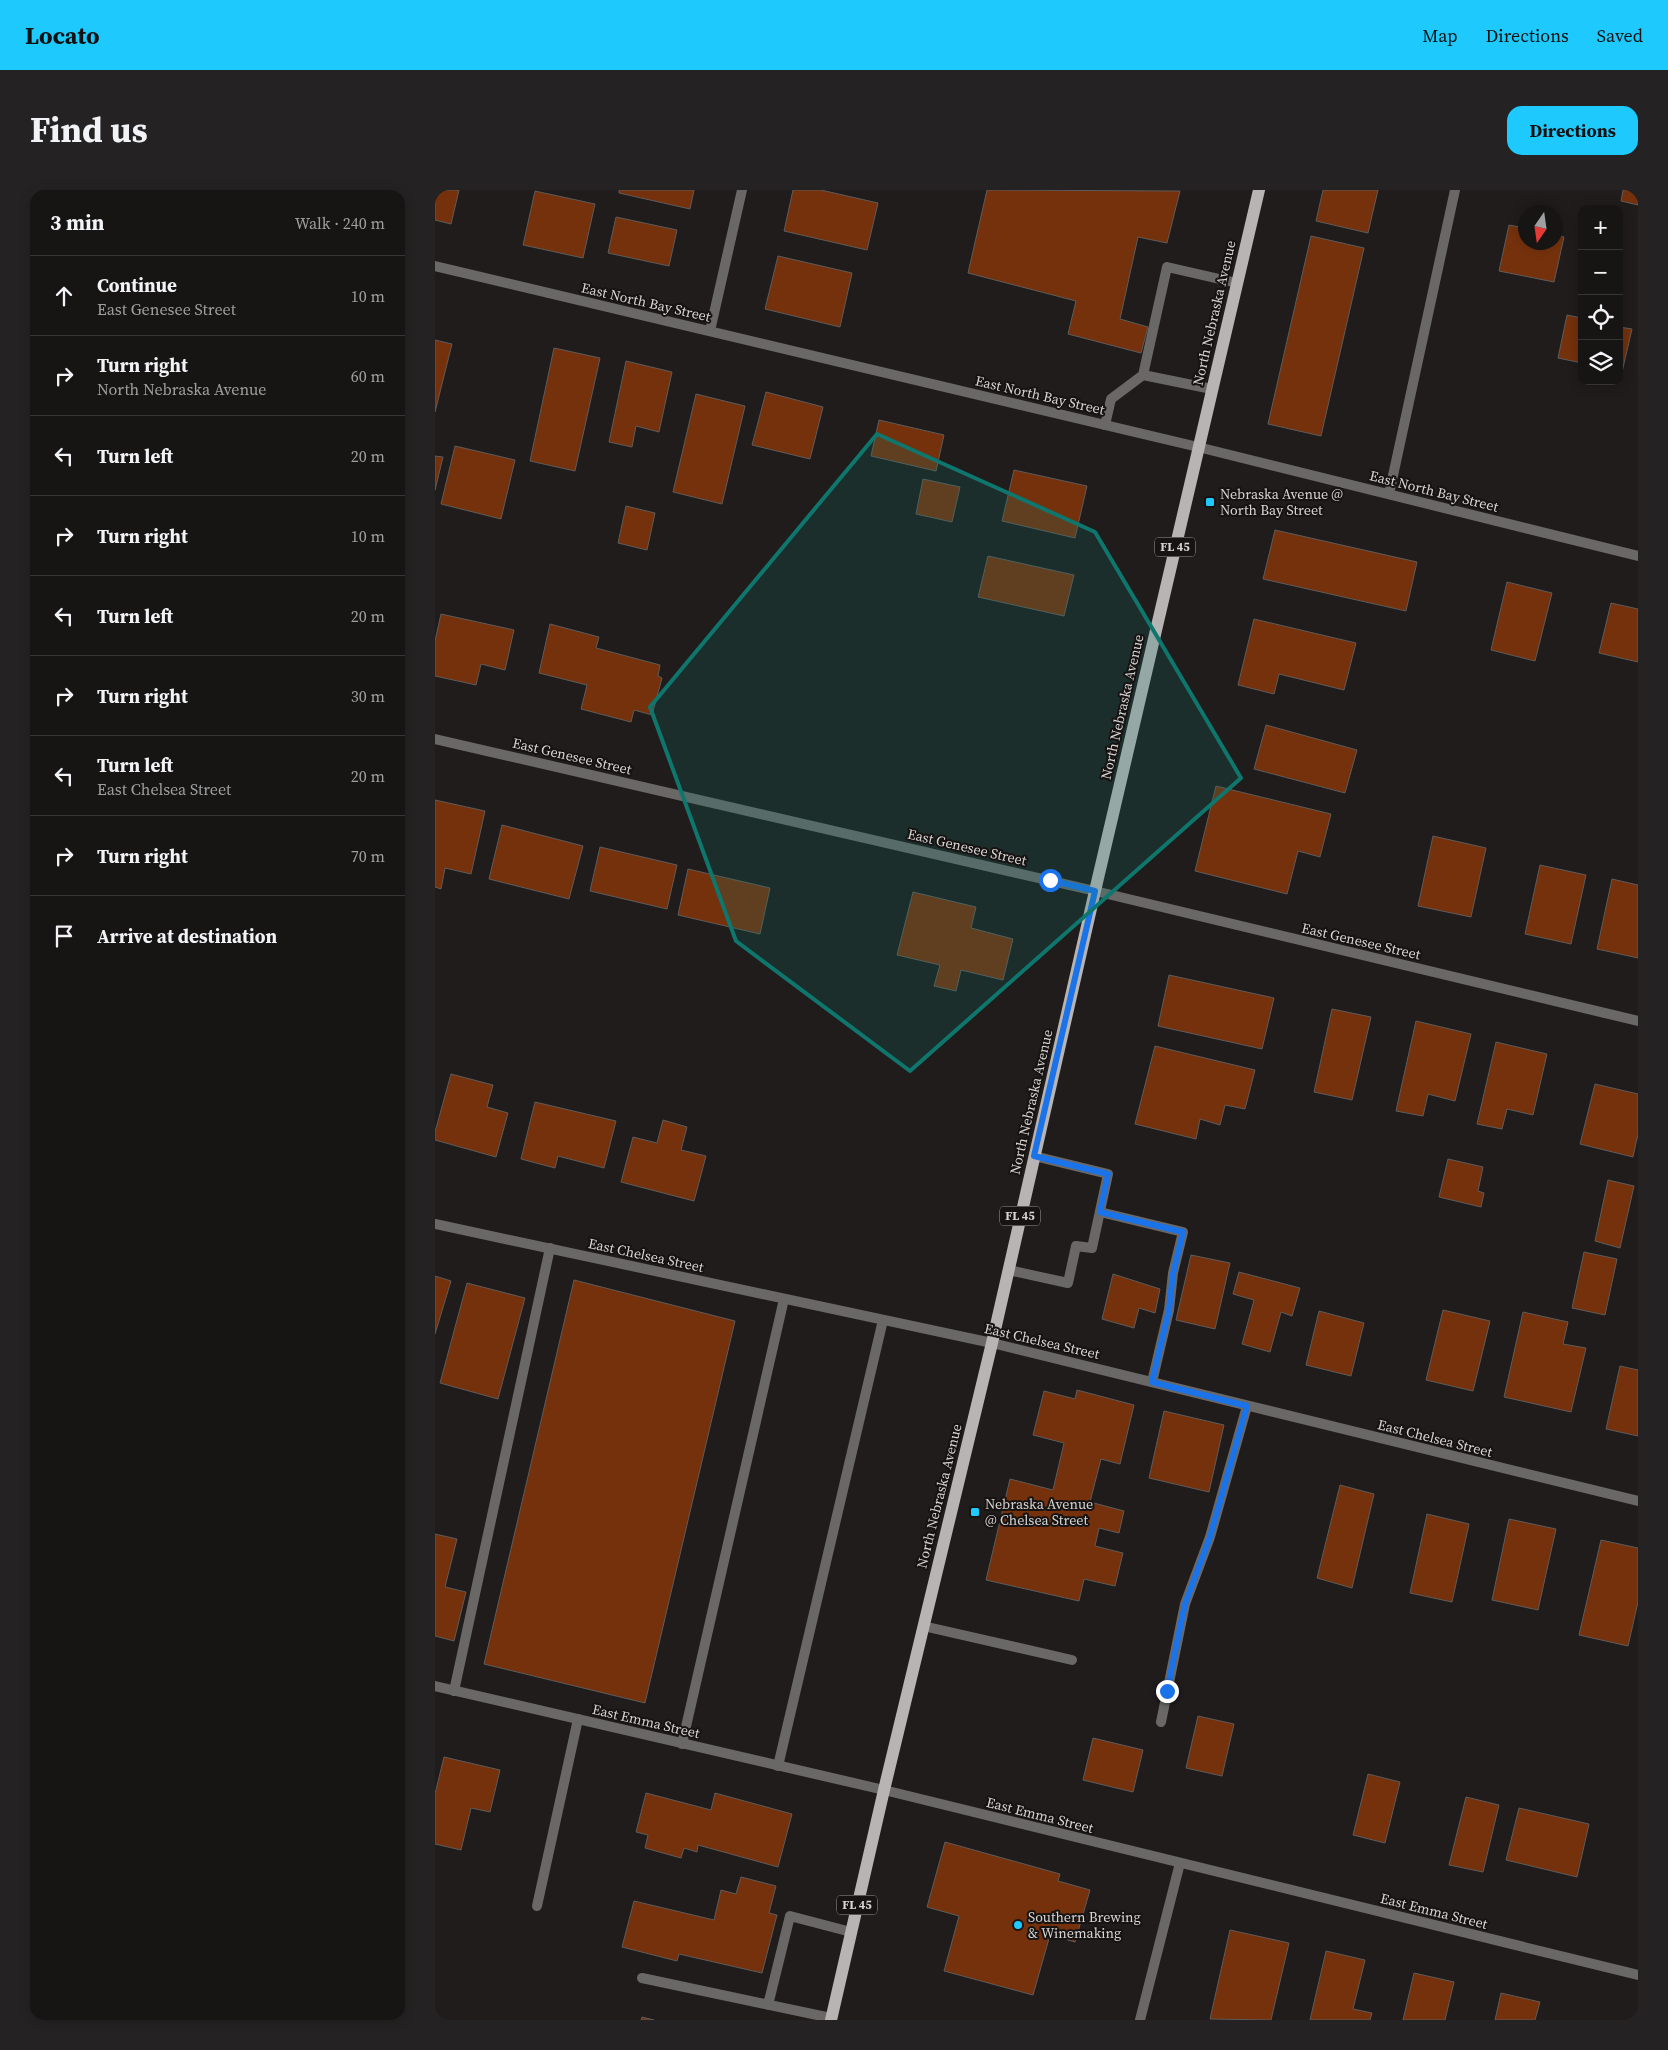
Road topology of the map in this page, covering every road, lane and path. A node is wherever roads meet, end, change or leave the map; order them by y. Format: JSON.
{"nodes":[{"id":1,"x":742,"y":190,"type":"edge"},
{"id":2,"x":1259,"y":190,"type":"edge"},
{"id":3,"x":1455,"y":190,"type":"edge"},
{"id":4,"x":435,"y":266,"type":"edge"},
{"id":5,"x":1237,"y":283,"type":"junction"},
{"id":6,"x":710,"y":331,"type":"junction"},
{"id":7,"x":1143,"y":375,"type":"junction"},
{"id":8,"x":1212,"y":389,"type":"junction"},
{"id":9,"x":1105,"y":425,"type":"junction"},
{"id":10,"x":1198,"y":447,"type":"junction"},
{"id":11,"x":1389,"y":494,"type":"junction"},
{"id":12,"x":1638,"y":556,"type":"edge"},
{"id":13,"x":435,"y":739,"type":"edge"},
{"id":14,"x":1095,"y":891,"type":"junction"},
{"id":15,"x":1638,"y":1021,"type":"edge"},
{"id":16,"x":1034,"y":1156,"type":"junction"},
{"id":17,"x":1100,"y":1212,"type":"junction"},
{"id":18,"x":435,"y":1224,"type":"edge"},
{"id":19,"x":550,"y":1248,"type":"junction"},
{"id":20,"x":1008,"y":1270,"type":"junction"},
{"id":21,"x":784,"y":1299,"type":"junction"},
{"id":22,"x":883,"y":1320,"type":"junction"},
{"id":23,"x":992,"y":1343,"type":"junction"},
{"id":24,"x":1152,"y":1382,"type":"junction"},
{"id":25,"x":1247,"y":1406,"type":"junction"},
{"id":26,"x":1638,"y":1501,"type":"edge"},
{"id":27,"x":923,"y":1626,"type":"junction"},
{"id":28,"x":1072,"y":1660,"type":"dead end"},
{"id":29,"x":435,"y":1686,"type":"edge"},
{"id":30,"x":454,"y":1691,"type":"junction"},
{"id":31,"x":578,"y":1719,"type":"junction"},
{"id":32,"x":1161,"y":1722,"type":"dead end"},
{"id":33,"x":683,"y":1744,"type":"junction"},
{"id":34,"x":778,"y":1766,"type":"junction"},
{"id":35,"x":884,"y":1790,"type":"junction"},
{"id":36,"x":1180,"y":1863,"type":"junction"},
{"id":37,"x":537,"y":1906,"type":"dead end"},
{"id":38,"x":851,"y":1932,"type":"junction"},
{"id":39,"x":1638,"y":1975,"type":"edge"},
{"id":40,"x":642,"y":1978,"type":"dead end"},
{"id":41,"x":768,"y":2005,"type":"junction"},
{"id":42,"x":831,"y":2019,"type":"edge"},
{"id":43,"x":1140,"y":2020,"type":"edge"}],
"edges":[{"from":1,"to":6,"type":"street"},
{"from":2,"to":5,"type":"main road","name":"North Nebraska Avenue","number":"FL 45"},
{"from":3,"to":11,"type":"street"},
{"from":4,"to":6,"type":"street","name":"East North Bay Street"},
{"from":5,"to":7,"type":"street"},
{"from":5,"to":8,"type":"main road","name":"North Nebraska Avenue","number":"FL 45"},
{"from":6,"to":9,"type":"street","name":"East North Bay Street"},
{"from":7,"to":8,"type":"street"},
{"from":7,"to":9,"type":"street"},
{"from":8,"to":10,"type":"main road","name":"North Nebraska Avenue","number":"FL 45"},
{"from":9,"to":10,"type":"street","name":"East North Bay Street"},
{"from":10,"to":11,"type":"street","name":"East North Bay Street"},
{"from":10,"to":14,"type":"main road","name":"North Nebraska Avenue","number":"FL 45"},
{"from":11,"to":12,"type":"street","name":"East North Bay Street"},
{"from":13,"to":14,"type":"street","name":"East Genesee Street"},
{"from":14,"to":15,"type":"street","name":"East Genesee Street"},
{"from":14,"to":16,"type":"main road","name":"North Nebraska Avenue","number":"FL 45"},
{"from":16,"to":17,"type":"street"},
{"from":16,"to":20,"type":"main road","name":"North Nebraska Avenue","number":"FL 45"},
{"from":17,"to":20,"type":"street"},
{"from":17,"to":24,"type":"street"},
{"from":18,"to":19,"type":"street","name":"East Chelsea Street"},
{"from":19,"to":21,"type":"street","name":"East Chelsea Street"},
{"from":19,"to":30,"type":"street"},
{"from":20,"to":23,"type":"main road","name":"North Nebraska Avenue","number":"FL 45"},
{"from":21,"to":22,"type":"street","name":"East Chelsea Street"},
{"from":21,"to":33,"type":"street"},
{"from":22,"to":23,"type":"street","name":"East Chelsea Street"},
{"from":22,"to":34,"type":"street"},
{"from":23,"to":24,"type":"street","name":"East Chelsea Street"},
{"from":23,"to":27,"type":"main road","name":"North Nebraska Avenue","number":"FL 45"},
{"from":24,"to":25,"type":"street","name":"East Chelsea Street"},
{"from":25,"to":26,"type":"street","name":"East Chelsea Street"},
{"from":25,"to":32,"type":"street"},
{"from":27,"to":28,"type":"street"},
{"from":27,"to":35,"type":"main road","name":"North Nebraska Avenue","number":"FL 45"},
{"from":29,"to":30,"type":"street","name":"East Emma Street"},
{"from":30,"to":31,"type":"street","name":"East Emma Street"},
{"from":31,"to":33,"type":"street","name":"East Emma Street"},
{"from":31,"to":37,"type":"street"},
{"from":33,"to":34,"type":"street","name":"East Emma Street"},
{"from":34,"to":35,"type":"street","name":"East Emma Street"},
{"from":35,"to":36,"type":"street","name":"East Emma Street"},
{"from":35,"to":38,"type":"main road","name":"North Nebraska Avenue","number":"FL 45"},
{"from":36,"to":39,"type":"street","name":"East Emma Street"},
{"from":36,"to":43,"type":"street"},
{"from":38,"to":41,"type":"street"},
{"from":38,"to":42,"type":"main road","name":"North Nebraska Avenue","number":"FL 45"},
{"from":40,"to":41,"type":"street"},
{"from":41,"to":42,"type":"street"}]}
